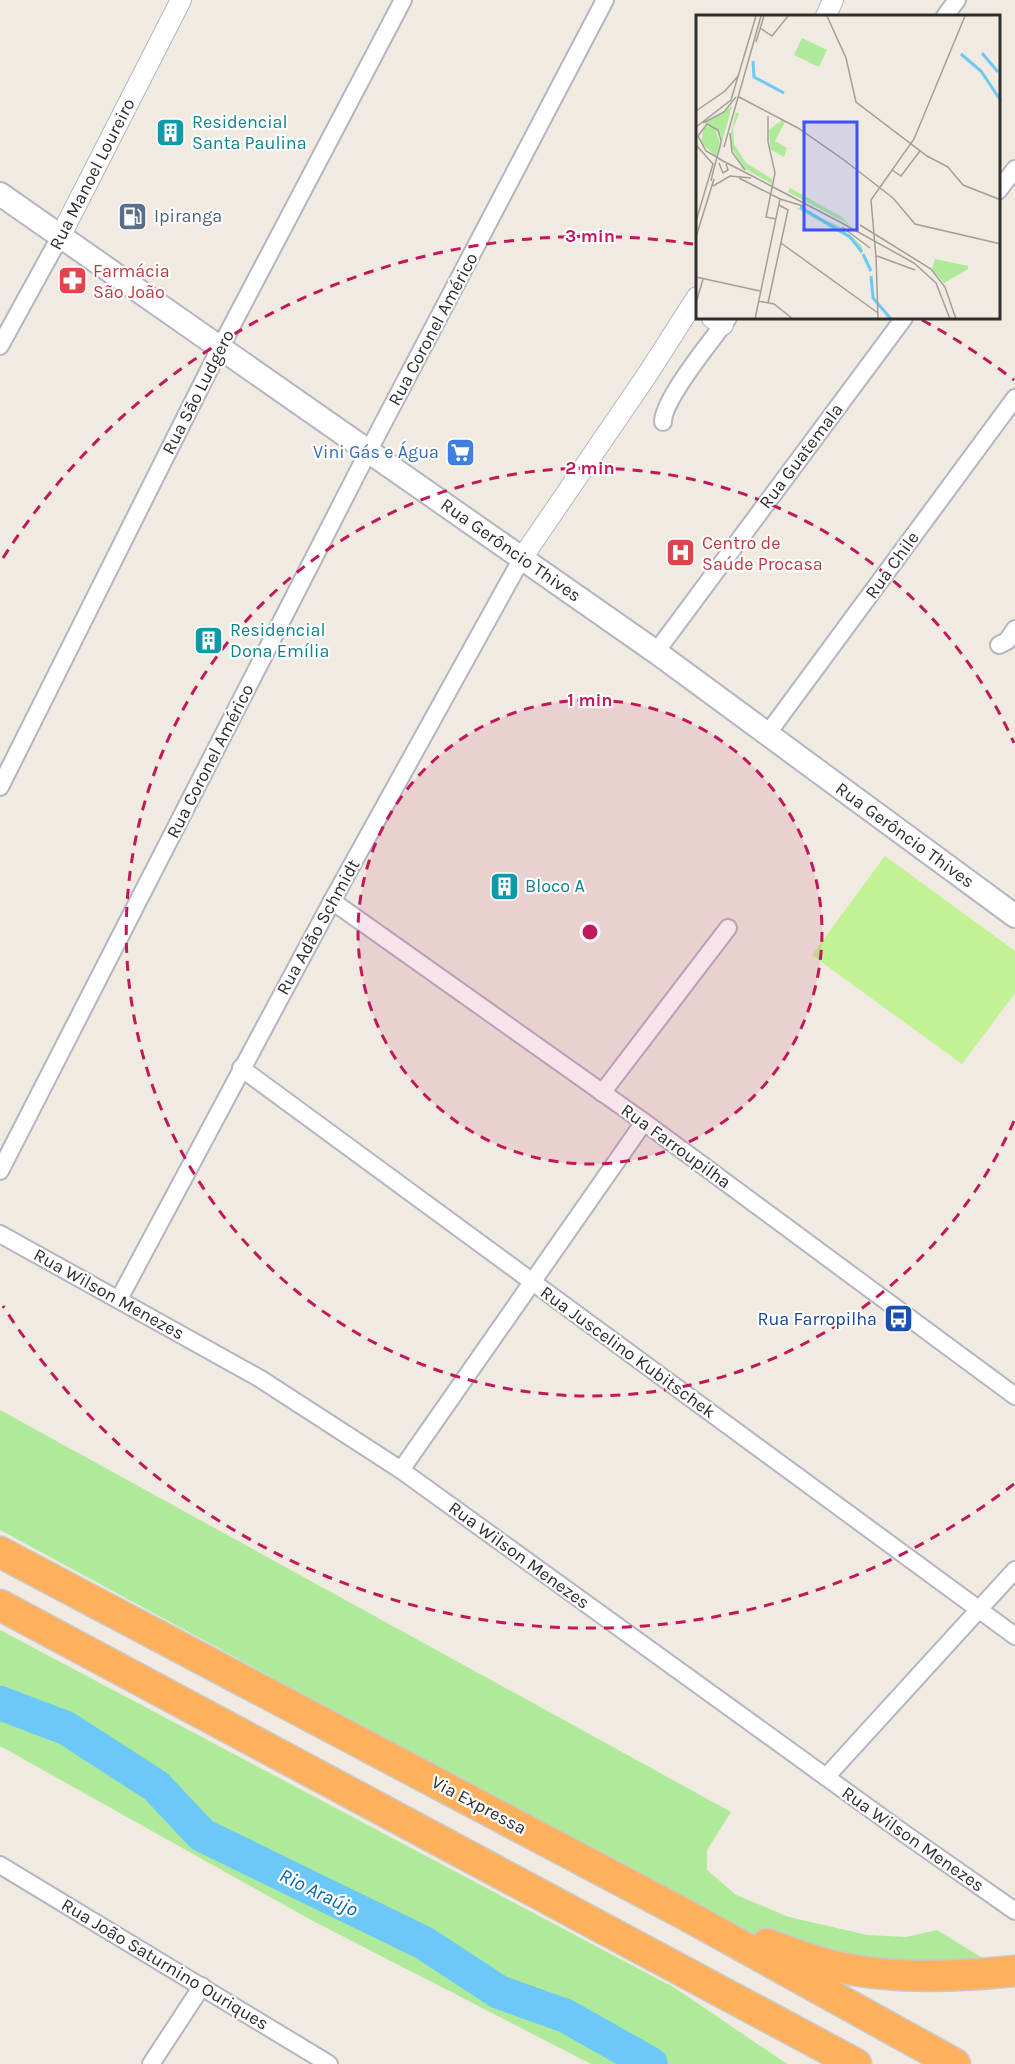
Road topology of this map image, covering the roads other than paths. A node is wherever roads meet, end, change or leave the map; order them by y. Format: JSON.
{"nodes":[{"id":1,"x":181,"y":0,"type":"edge"},
{"id":2,"x":403,"y":0,"type":"edge"},
{"id":3,"x":605,"y":0,"type":"edge"},
{"id":4,"x":833,"y":0,"type":"edge"},
{"id":5,"x":957,"y":0,"type":"edge"},
{"id":6,"x":826,"y":15,"type":"edge"},
{"id":7,"x":946,"y":15,"type":"edge"},
{"id":8,"x":1015,"y":169,"type":"edge"},
{"id":9,"x":1000,"y":190,"type":"edge"},
{"id":10,"x":0,"y":194,"type":"edge"},
{"id":11,"x":61,"y":235,"type":"junction"},
{"id":12,"x":695,"y":304,"type":"edge"},
{"id":13,"x":721,"y":320,"type":"edge"},
{"id":14,"x":903,"y":320,"type":"edge"},
{"id":15,"x":0,"y":346,"type":"edge"},
{"id":16,"x":220,"y":348,"type":"junction"},
{"id":17,"x":1015,"y":398,"type":"edge"},
{"id":18,"x":663,"y":422,"type":"dead end"},
{"id":19,"x":368,"y":452,"type":"junction"},
{"id":20,"x":522,"y":558,"type":"junction"},
{"id":21,"x":1015,"y":629,"type":"edge"},
{"id":22,"x":999,"y":645,"type":"dead end"},
{"id":23,"x":656,"y":652,"type":"junction"},
{"id":24,"x":768,"y":733,"type":"junction"},
{"id":25,"x":0,"y":787,"type":"edge"},
{"id":26,"x":332,"y":902,"type":"junction"},
{"id":27,"x":1015,"y":916,"type":"edge"},
{"id":28,"x":728,"y":928,"type":"dead end"},
{"id":29,"x":241,"y":1068,"type":"junction"},
{"id":30,"x":602,"y":1093,"type":"junction"},
{"id":31,"x":644,"y":1122,"type":"junction"},
{"id":32,"x":0,"y":1171,"type":"edge"},
{"id":33,"x":0,"y":1234,"type":"edge"},
{"id":34,"x":532,"y":1282,"type":"junction"},
{"id":35,"x":119,"y":1299,"type":"junction"},
{"id":36,"x":1015,"y":1396,"type":"edge"},
{"id":37,"x":401,"y":1470,"type":"junction"},
{"id":38,"x":0,"y":1552,"type":"edge"},
{"id":39,"x":1015,"y":1570,"type":"edge"},
{"id":40,"x":979,"y":1609,"type":"junction"},
{"id":41,"x":8,"y":1612,"type":"edge"},
{"id":42,"x":1015,"y":1636,"type":"edge"},
{"id":43,"x":826,"y":1777,"type":"junction"},
{"id":44,"x":0,"y":1865,"type":"edge"},
{"id":45,"x":1015,"y":1911,"type":"edge"},
{"id":46,"x":686,"y":1915,"type":"junction"},
{"id":47,"x":1015,"y":1971,"type":"edge"},
{"id":48,"x":202,"y":1986,"type":"junction"},
{"id":49,"x":716,"y":1989,"type":"junction"},
{"id":50,"x":151,"y":2064,"type":"edge"},
{"id":51,"x":329,"y":2064,"type":"edge"},
{"id":52,"x":815,"y":2064,"type":"edge"},
{"id":53,"x":856,"y":2064,"type":"edge"},
{"id":54,"x":955,"y":2064,"type":"edge"}],
"edges":[{"from":1,"to":11,"type":"street","name":"Rua Manoel Loureiro"},
{"from":2,"to":16,"type":"street","name":"Rua São Ludgero"},
{"from":3,"to":19,"type":"street","name":"Rua Coronel Américo"},
{"from":4,"to":6,"type":"street"},
{"from":5,"to":7,"type":"street"},
{"from":8,"to":9,"type":"street"},
{"from":10,"to":11,"type":"main road","name":"Rua Gerôncio Thives"},
{"from":11,"to":15,"type":"street","name":"Rua Manoel Loureiro"},
{"from":11,"to":16,"type":"main road","name":"Rua Gerôncio Thives"},
{"from":12,"to":20,"type":"street"},
{"from":13,"to":18,"type":"street"},
{"from":14,"to":23,"type":"street","name":"Rua Guatemala"},
{"from":16,"to":19,"type":"main road","name":"Rua Gerôncio Thives"},
{"from":16,"to":25,"type":"street","name":"Rua São Ludgero"},
{"from":17,"to":24,"type":"street","name":"Rua Chile"},
{"from":19,"to":20,"type":"main road","name":"Rua Gerôncio Thives"},
{"from":19,"to":32,"type":"street","name":"Rua Coronel Américo"},
{"from":20,"to":23,"type":"main road","name":"Rua Gerôncio Thives"},
{"from":20,"to":26,"type":"street","name":"Rua Adão Schmidt"},
{"from":21,"to":22,"type":"street"},
{"from":23,"to":24,"type":"main road","name":"Rua Gerôncio Thives"},
{"from":24,"to":27,"type":"main road","name":"Rua Gerôncio Thives"},
{"from":26,"to":29,"type":"street","name":"Rua Adão Schmidt"},
{"from":26,"to":30,"type":"street","name":"Rua Farroupilha"},
{"from":28,"to":30,"type":"street"},
{"from":29,"to":34,"type":"street","name":"Rua Juscelino Kubitschek"},
{"from":29,"to":35,"type":"street","name":"Rua Adão Schmidt"},
{"from":30,"to":31,"type":"street","name":"Rua Farroupilha"},
{"from":31,"to":34,"type":"street"},
{"from":31,"to":36,"type":"street","name":"Rua Farroupilha"},
{"from":33,"to":35,"type":"street","name":"Rua Wilson Menezes"},
{"from":34,"to":37,"type":"street"},
{"from":34,"to":40,"type":"street","name":"Rua Juscelino Kubitschek"},
{"from":35,"to":37,"type":"street","name":"Rua Wilson Menezes"},
{"from":37,"to":43,"type":"street","name":"Rua Wilson Menezes"},
{"from":38,"to":46,"type":"highway","name":"Via Expressa"},
{"from":39,"to":40,"type":"street"},
{"from":40,"to":42,"type":"street","name":"Rua Juscelino Kubitschek"},
{"from":40,"to":43,"type":"street"},
{"from":41,"to":49,"type":"highway"},
{"from":43,"to":45,"type":"street","name":"Rua Wilson Menezes"},
{"from":44,"to":48,"type":"street","name":"Rua João Saturnino Ouriques"},
{"from":46,"to":47,"type":"highway"},
{"from":46,"to":54,"type":"highway","name":"Via Expressa"},
{"from":48,"to":50,"type":"street"},
{"from":48,"to":51,"type":"street","name":"Rua João Saturnino Ouriques"},
{"from":49,"to":52,"type":"highway"},
{"from":49,"to":53,"type":"highway"}]}
